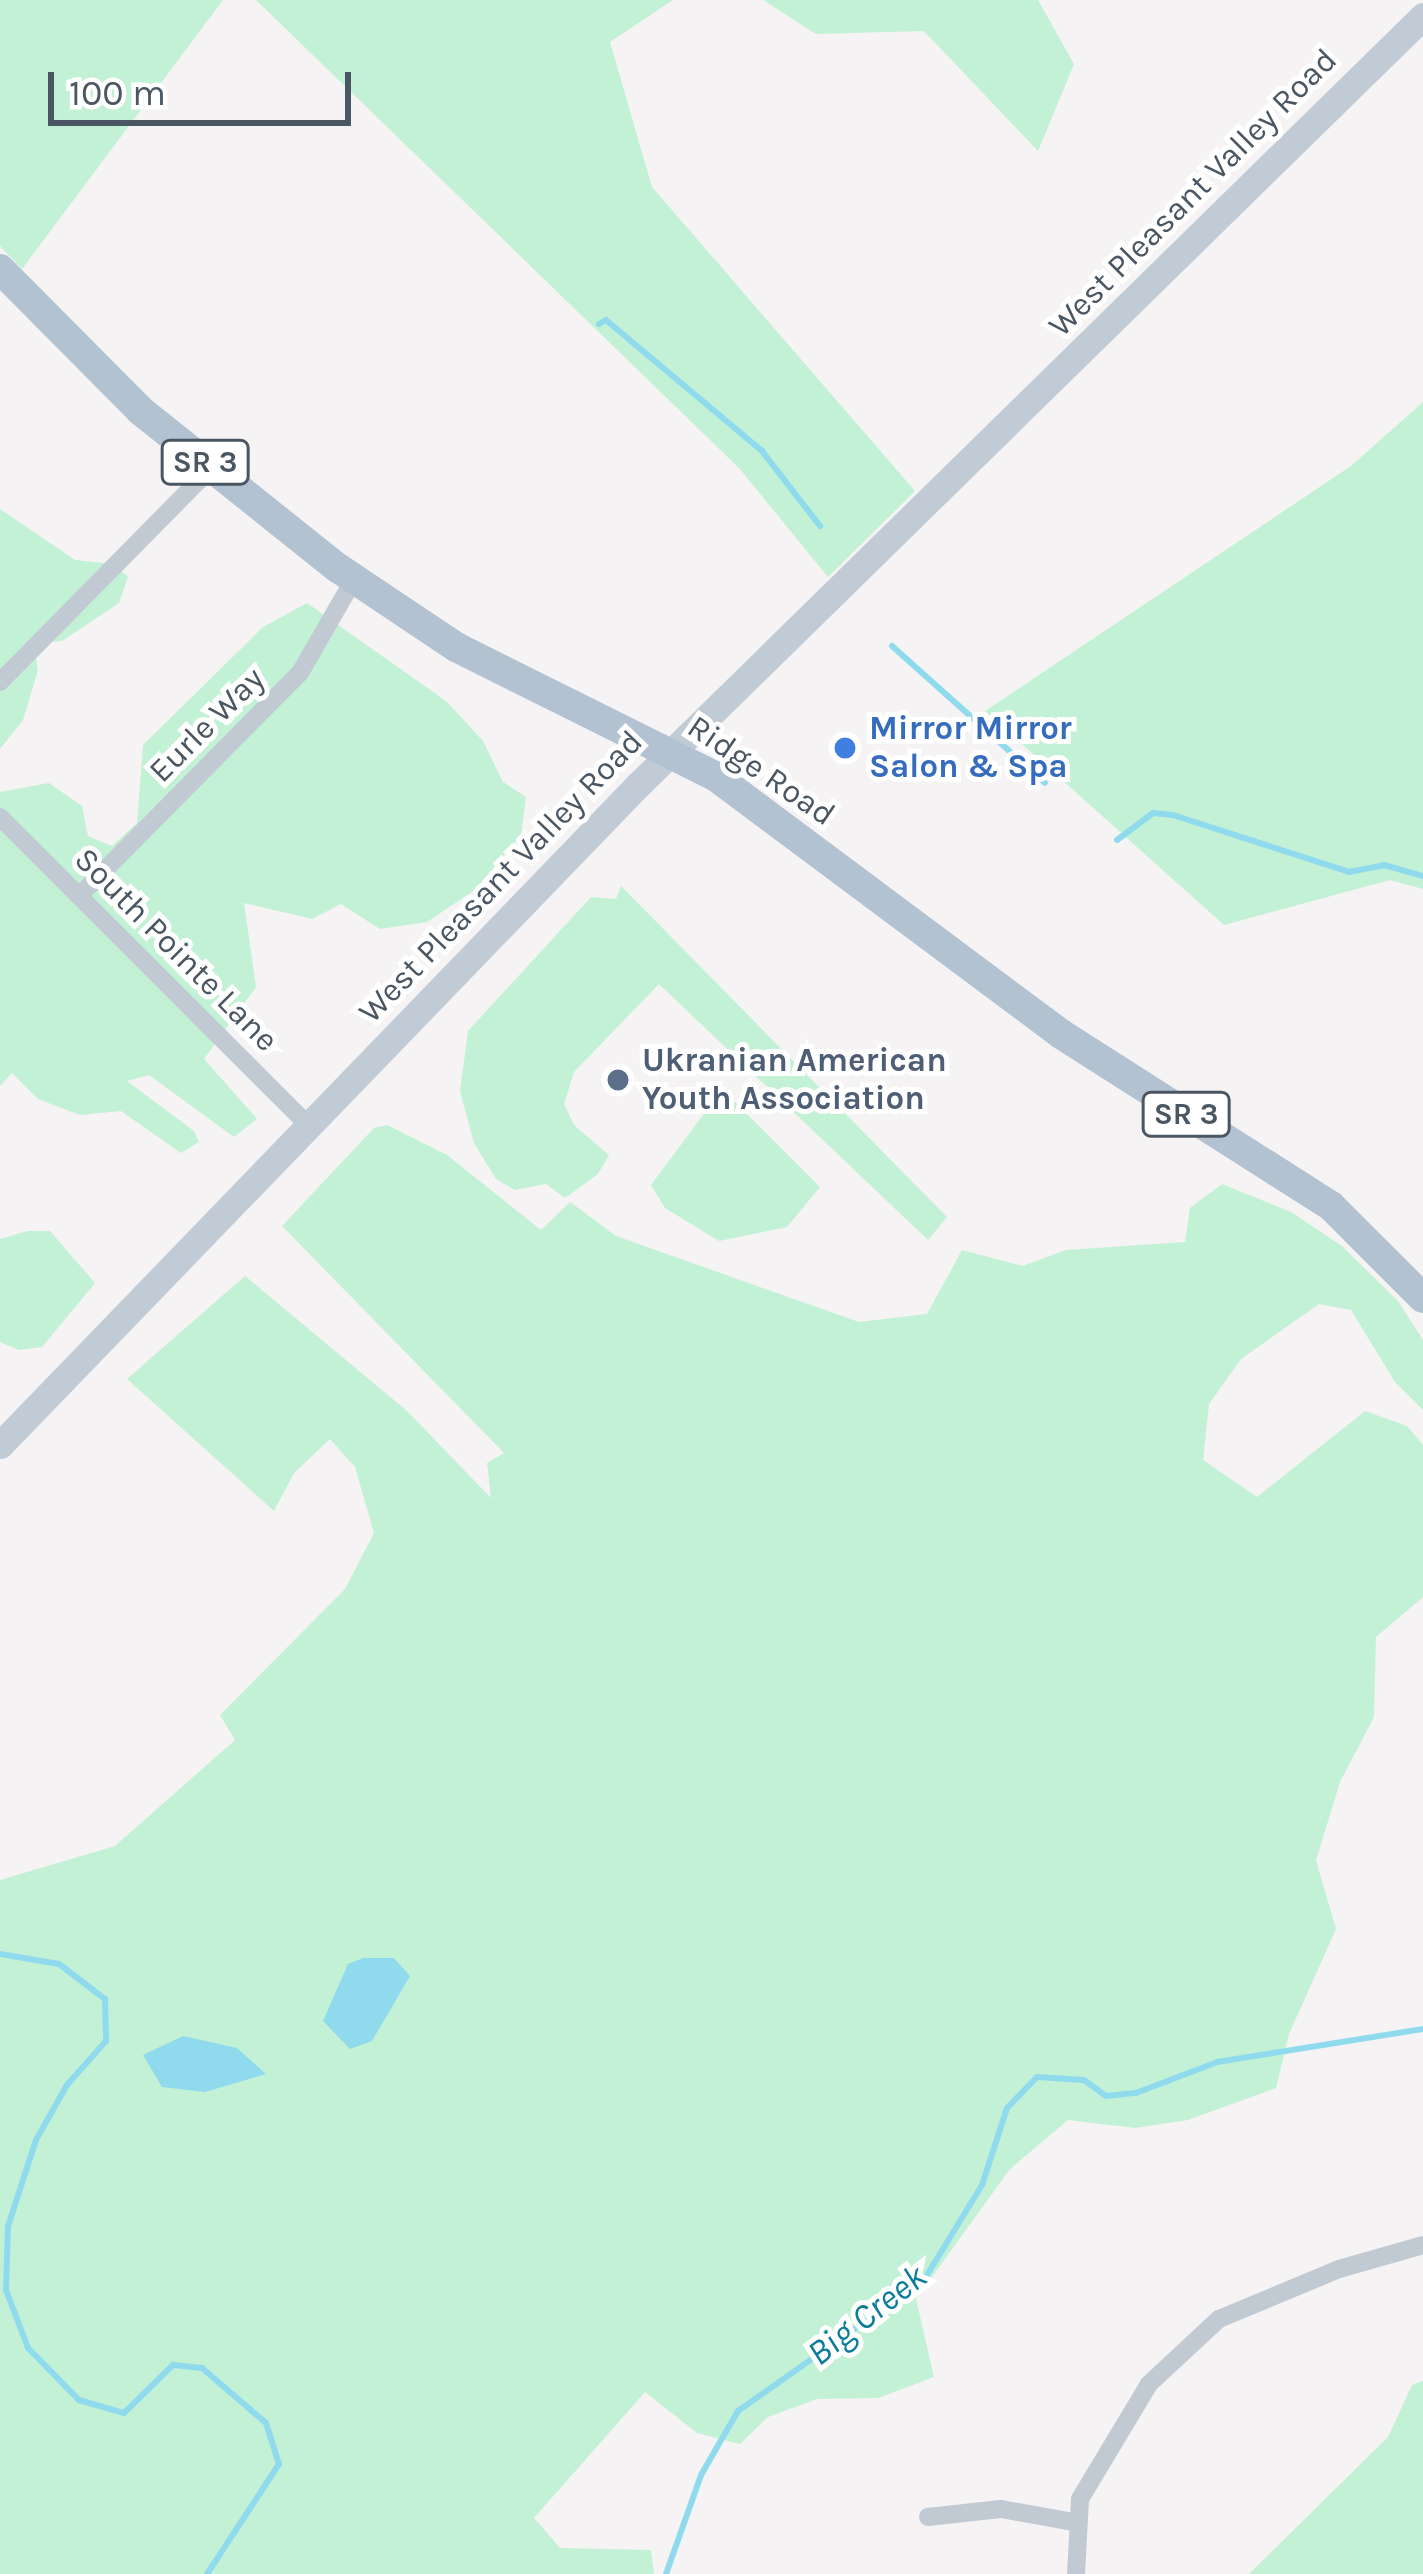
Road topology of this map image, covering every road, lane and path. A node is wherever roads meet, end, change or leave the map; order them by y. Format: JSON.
{"nodes":[{"id":1,"x":1423,"y":16,"type":"edge"},
{"id":2,"x":0,"y":269,"type":"edge"},
{"id":3,"x":212,"y":467,"type":"junction"},
{"id":4,"x":354,"y":579,"type":"junction"},
{"id":5,"x":0,"y":682,"type":"edge"},
{"id":6,"x":673,"y":751,"type":"junction"},
{"id":7,"x":0,"y":817,"type":"edge"},
{"id":8,"x":79,"y":896,"type":"junction"},
{"id":9,"x":309,"y":1126,"type":"junction"},
{"id":10,"x":1423,"y":1298,"type":"edge"},
{"id":11,"x":0,"y":1445,"type":"edge"},
{"id":12,"x":1423,"y":2246,"type":"edge"},
{"id":13,"x":928,"y":2517,"type":"dead end"},
{"id":14,"x":1073,"y":2522,"type":"junction"},
{"id":15,"x":1076,"y":2574,"type":"edge"}],
"edges":[{"from":1,"to":6,"type":"main road","name":"West Pleasant Valley Road"},
{"from":2,"to":3,"type":"main road","name":"Ridge Road","number":"SR 3"},
{"from":3,"to":4,"type":"main road","name":"Ridge Road","number":"SR 3"},
{"from":3,"to":5,"type":"street"},
{"from":4,"to":6,"type":"main road","name":"Ridge Road","number":"SR 3"},
{"from":4,"to":8,"type":"street","name":"Eurle Way"},
{"from":6,"to":9,"type":"main road","name":"West Pleasant Valley Road"},
{"from":6,"to":10,"type":"main road","name":"Ridge Road","number":"SR 3"},
{"from":7,"to":8,"type":"street","name":"South Pointe Lane"},
{"from":8,"to":9,"type":"street","name":"South Pointe Lane"},
{"from":9,"to":11,"type":"main road","name":"West Pleasant Valley Road"},
{"from":12,"to":14,"type":"street"},
{"from":13,"to":14,"type":"street"},
{"from":14,"to":15,"type":"street"}]}
